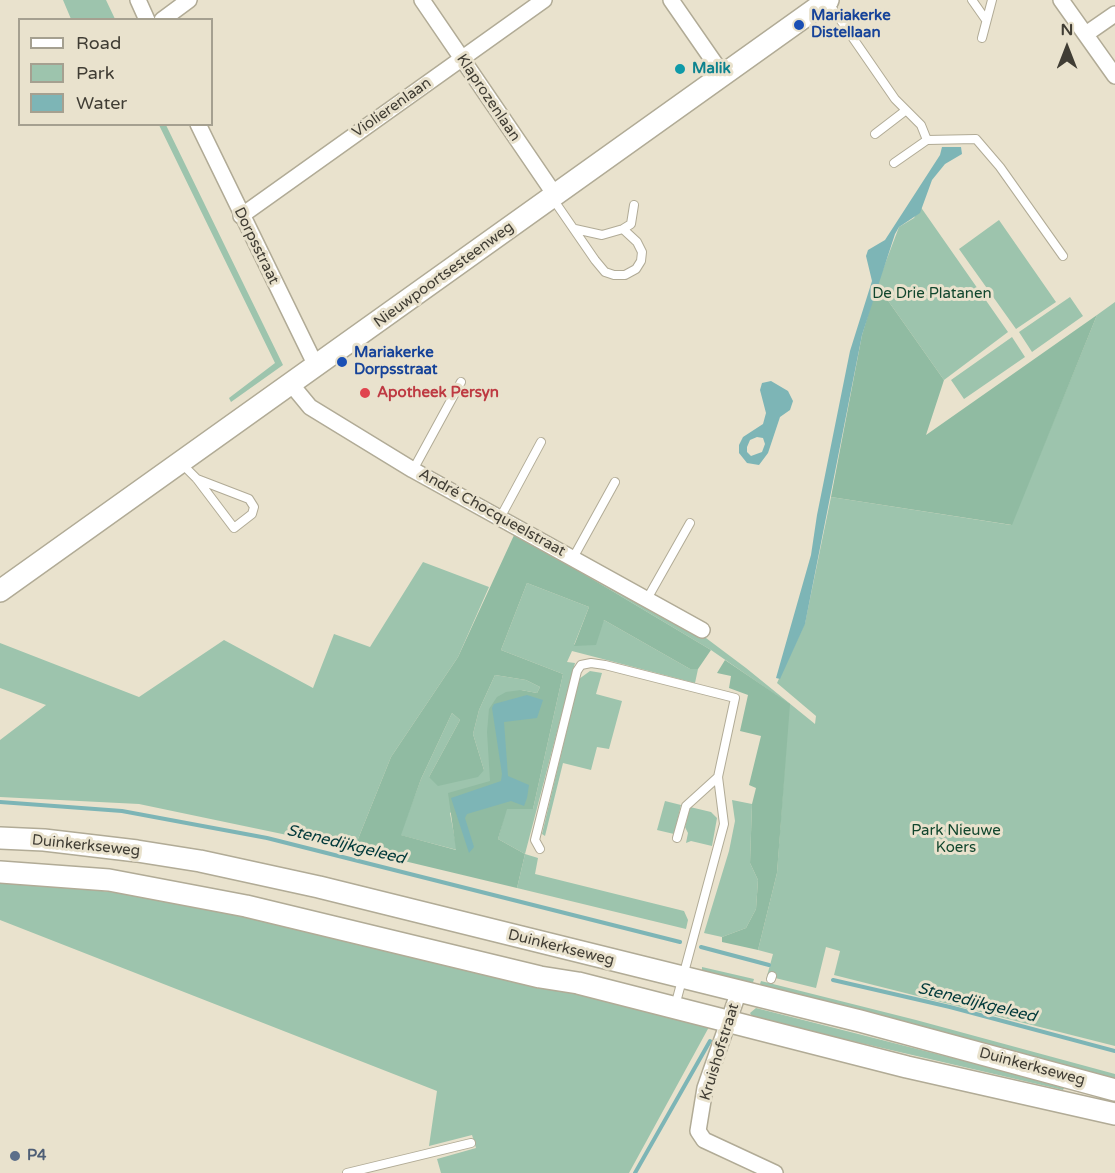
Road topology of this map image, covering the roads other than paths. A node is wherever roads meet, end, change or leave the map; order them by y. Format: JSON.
{"nodes":[{"id":1,"x":138,"y":0,"type":"edge"},
{"id":2,"x":189,"y":0,"type":"edge"},
{"id":3,"x":422,"y":0,"type":"edge"},
{"id":4,"x":544,"y":0,"type":"edge"},
{"id":5,"x":671,"y":0,"type":"edge"},
{"id":6,"x":828,"y":0,"type":"edge"},
{"id":7,"x":972,"y":0,"type":"edge"},
{"id":8,"x":992,"y":0,"type":"edge"},
{"id":9,"x":1061,"y":0,"type":"edge"},
{"id":10,"x":1115,"y":14,"type":"edge"},
{"id":11,"x":146,"y":18,"type":"edge"},
{"id":12,"x":165,"y":18,"type":"edge"},
{"id":13,"x":986,"y":20,"type":"junction"},
{"id":14,"x":1086,"y":34,"type":"junction"},
{"id":15,"x":982,"y":38,"type":"dead end"},
{"id":16,"x":460,"y":59,"type":"junction"},
{"id":17,"x":723,"y":75,"type":"junction"},
{"id":18,"x":1115,"y":76,"type":"edge"},
{"id":19,"x":905,"y":111,"type":"junction"},
{"id":20,"x":199,"y":126,"type":"edge"},
{"id":21,"x":875,"y":134,"type":"dead end"},
{"id":22,"x":927,"y":140,"type":"junction"},
{"id":23,"x":894,"y":163,"type":"dead end"},
{"id":24,"x":553,"y":196,"type":"junction"},
{"id":25,"x":634,"y":205,"type":"dead end"},
{"id":26,"x":241,"y":216,"type":"junction"},
{"id":27,"x":623,"y":229,"type":"junction"},
{"id":28,"x":575,"y":230,"type":"junction"},
{"id":29,"x":1062,"y":256,"type":"dead end"},
{"id":30,"x":316,"y":366,"type":"junction"},
{"id":31,"x":461,"y":382,"type":"dead end"},
{"id":32,"x":291,"y":384,"type":"junction"},
{"id":33,"x":541,"y":442,"type":"dead end"},
{"id":34,"x":181,"y":463,"type":"junction"},
{"id":35,"x":413,"y":470,"type":"junction"},
{"id":36,"x":197,"y":479,"type":"junction"},
{"id":37,"x":615,"y":482,"type":"dead end"},
{"id":38,"x":500,"y":518,"type":"junction"},
{"id":39,"x":690,"y":523,"type":"dead end"},
{"id":40,"x":573,"y":558,"type":"junction"},
{"id":41,"x":0,"y":591,"type":"edge"},
{"id":42,"x":647,"y":599,"type":"junction"},
{"id":43,"x":702,"y":630,"type":"dead end"},
{"id":44,"x":718,"y":777,"type":"junction"},
{"id":45,"x":0,"y":838,"type":"edge"},
{"id":46,"x":677,"y":838,"type":"dead end"},
{"id":47,"x":540,"y":849,"type":"dead end"},
{"id":48,"x":0,"y":872,"type":"edge"},
{"id":49,"x":682,"y":978,"type":"junction"},
{"id":50,"x":738,"y":991,"type":"junction"},
{"id":51,"x":675,"y":1008,"type":"junction"},
{"id":52,"x":730,"y":1021,"type":"junction"},
{"id":53,"x":1115,"y":1090,"type":"edge"},
{"id":54,"x":1115,"y":1114,"type":"edge"},
{"id":55,"x":471,"y":1143,"type":"dead end"},
{"id":56,"x":347,"y":1173,"type":"edge"},
{"id":57,"x":775,"y":1173,"type":"edge"}],
"edges":[{"from":1,"to":11,"type":"street"},
{"from":2,"to":12,"type":"street"},
{"from":3,"to":16,"type":"street","name":"Klaprozenlaan"},
{"from":4,"to":16,"type":"street","name":"Violierenlaan"},
{"from":5,"to":17,"type":"street"},
{"from":6,"to":17,"type":"main road","name":"Nieuwpoortsesteenweg"},
{"from":6,"to":19,"type":"lane"},
{"from":7,"to":13,"type":"lane"},
{"from":8,"to":13,"type":"lane"},
{"from":9,"to":14,"type":"street"},
{"from":10,"to":14,"type":"street"},
{"from":13,"to":15,"type":"lane"},
{"from":14,"to":18,"type":"street"},
{"from":16,"to":24,"type":"street","name":"Klaprozenlaan"},
{"from":16,"to":26,"type":"street","name":"Violierenlaan"},
{"from":17,"to":24,"type":"main road","name":"Nieuwpoortsesteenweg"},
{"from":19,"to":21,"type":"lane"},
{"from":19,"to":22,"type":"lane"},
{"from":20,"to":26,"type":"street","name":"Dorpsstraat"},
{"from":22,"to":23,"type":"lane"},
{"from":22,"to":29,"type":"lane"},
{"from":24,"to":28,"type":"lane"},
{"from":24,"to":30,"type":"main road","name":"Nieuwpoortsesteenweg"},
{"from":25,"to":27,"type":"lane"},
{"from":26,"to":30,"type":"street","name":"Dorpsstraat"},
{"from":27,"to":28,"type":"lane"},
{"from":27,"to":28,"type":"lane"},
{"from":30,"to":32,"type":"main road","name":"Nieuwpoortsesteenweg"},
{"from":31,"to":35,"type":"lane"},
{"from":32,"to":34,"type":"main road","name":"Nieuwpoortsesteenweg"},
{"from":32,"to":35,"type":"street","name":"André Chocqueelstraat"},
{"from":33,"to":38,"type":"lane"},
{"from":34,"to":36,"type":"lane"},
{"from":34,"to":41,"type":"main road","name":"Nieuwpoortsesteenweg"},
{"from":35,"to":38,"type":"street","name":"André Chocqueelstraat"},
{"from":36,"to":36,"type":"lane"},
{"from":37,"to":40,"type":"lane"},
{"from":38,"to":40,"type":"street","name":"André Chocqueelstraat"},
{"from":39,"to":42,"type":"lane"},
{"from":40,"to":42,"type":"street","name":"André Chocqueelstraat"},
{"from":42,"to":43,"type":"street","name":"André Chocqueelstraat"},
{"from":44,"to":46,"type":"lane"},
{"from":44,"to":47,"type":"lane"},
{"from":44,"to":49,"type":"lane"},
{"from":45,"to":49,"type":"main road","name":"Duinkerkseweg"},
{"from":48,"to":51,"type":"main road","name":"Duinkerkseweg"},
{"from":49,"to":50,"type":"main road","name":"Duinkerkseweg"},
{"from":49,"to":51,"type":"lane"},
{"from":50,"to":52,"type":"street","name":"Kruishofstraat"},
{"from":50,"to":53,"type":"main road","name":"Duinkerkseweg"},
{"from":51,"to":52,"type":"main road","name":"Duinkerkseweg"},
{"from":52,"to":54,"type":"main road","name":"Duinkerkseweg"},
{"from":52,"to":57,"type":"street","name":"Kruishofstraat"},
{"from":55,"to":56,"type":"lane"}]}
